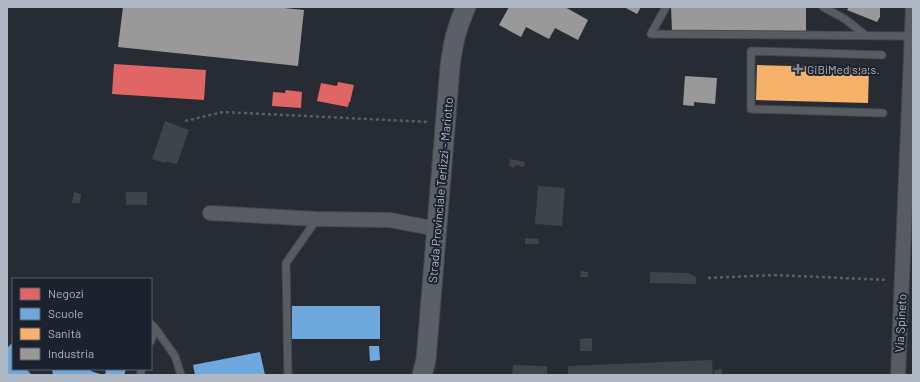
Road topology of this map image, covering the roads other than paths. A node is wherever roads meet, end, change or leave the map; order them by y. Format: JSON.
{"nodes":[{"id":1,"x":466,"y":7,"type":"edge"},
{"id":2,"x":666,"y":7,"type":"edge"},
{"id":3,"x":823,"y":7,"type":"edge"},
{"id":4,"x":913,"y":7,"type":"edge"},
{"id":5,"x":912,"y":22,"type":"edge"},
{"id":6,"x":866,"y":35,"type":"junction"},
{"id":7,"x":912,"y":36,"type":"junction"},
{"id":8,"x":882,"y":55,"type":"dead end"},
{"id":9,"x":884,"y":113,"type":"dead end"},
{"id":10,"x":910,"y":134,"type":"edge"},
{"id":11,"x":210,"y":213,"type":"dead end"},
{"id":12,"x":316,"y":219,"type":"junction"},
{"id":13,"x":437,"y":229,"type":"junction"},
{"id":14,"x":153,"y":326,"type":"edge"},
{"id":15,"x":181,"y":375,"type":"edge"},
{"id":16,"x":288,"y":375,"type":"edge"},
{"id":17,"x":422,"y":375,"type":"edge"},
{"id":18,"x":898,"y":375,"type":"edge"}],
"edges":[{"from":1,"to":13,"type":"main road","name":"Strada Provinciale Terlizzi - Mariotto"},
{"from":2,"to":6,"type":"lane"},
{"from":3,"to":6,"type":"lane"},
{"from":4,"to":5,"type":"street","name":"Via Spineto"},
{"from":5,"to":7,"type":"street","name":"Via Spineto"},
{"from":6,"to":7,"type":"lane"},
{"from":7,"to":10,"type":"street","name":"Via Spineto"},
{"from":8,"to":9,"type":"lane"},
{"from":10,"to":18,"type":"street","name":"Via Spineto"},
{"from":11,"to":12,"type":"street"},
{"from":12,"to":13,"type":"street"},
{"from":12,"to":16,"type":"lane"},
{"from":13,"to":17,"type":"main road","name":"Strada Provinciale Terlizzi - Mariotto"},
{"from":14,"to":15,"type":"lane"}]}
